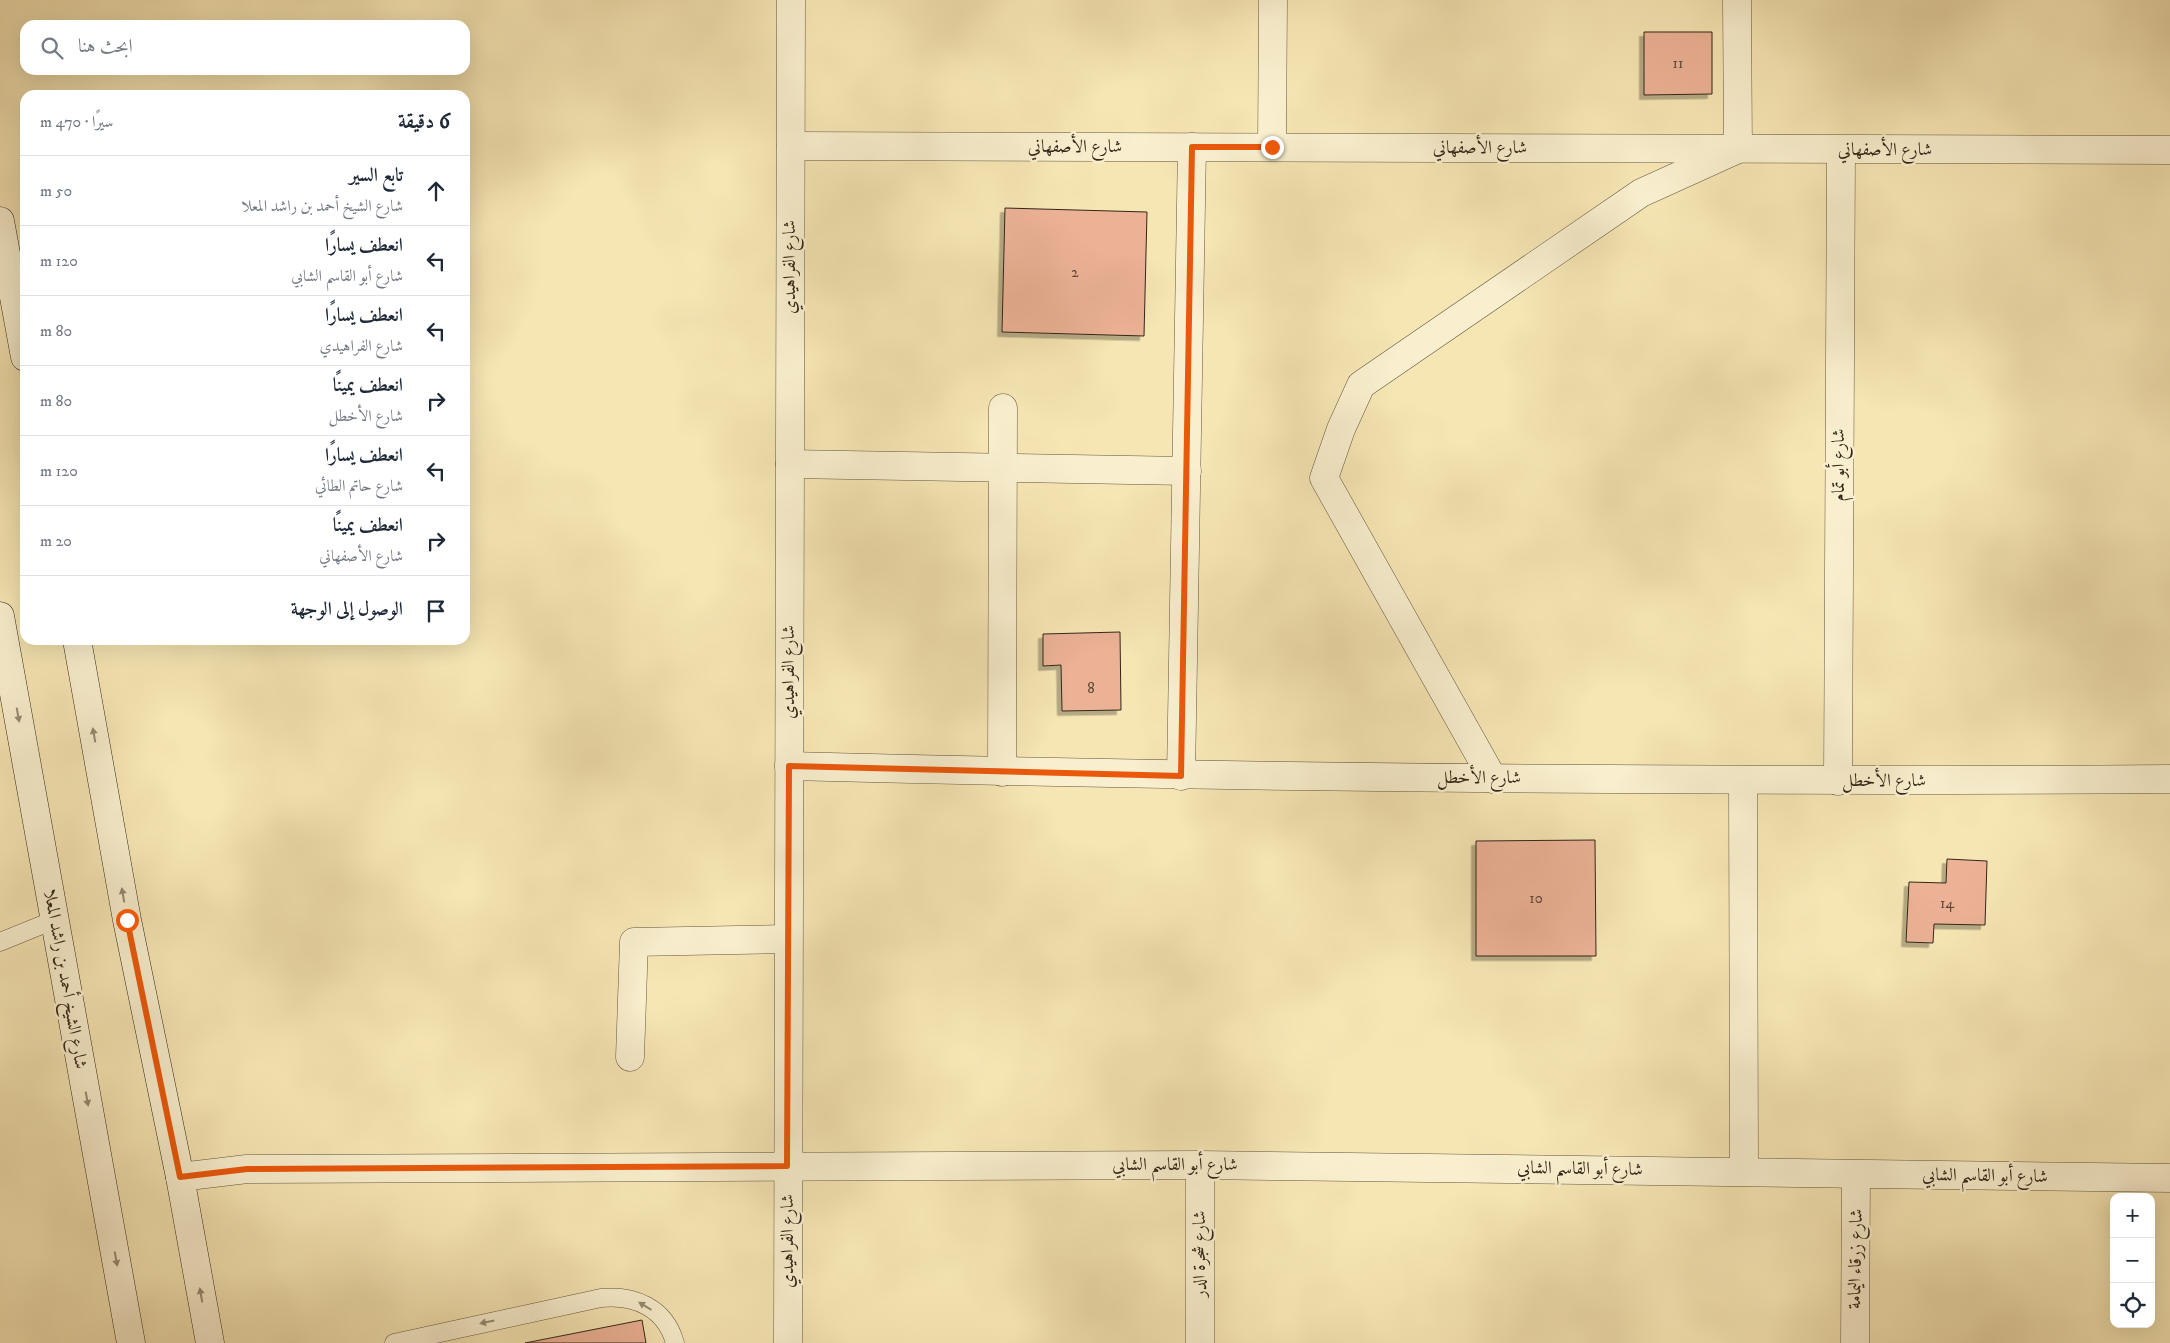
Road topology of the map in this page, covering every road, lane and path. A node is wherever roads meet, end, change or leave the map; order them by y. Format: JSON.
{"nodes":[{"id":1,"x":791,"y":0,"type":"edge"},
{"id":2,"x":1273,"y":0,"type":"edge"},
{"id":3,"x":1736,"y":0,"type":"edge"},
{"id":4,"x":791,"y":146,"type":"junction"},
{"id":5,"x":1192,"y":147,"type":"junction"},
{"id":6,"x":1272,"y":147,"type":"junction"},
{"id":7,"x":1738,"y":149,"type":"junction"},
{"id":8,"x":1841,"y":150,"type":"junction"},
{"id":9,"x":2170,"y":150,"type":"edge"},
{"id":10,"x":0,"y":221,"type":"edge"},
{"id":11,"x":20,"y":330,"type":"edge"},
{"id":12,"x":1003,"y":408,"type":"dead end"},
{"id":13,"x":790,"y":464,"type":"junction"},
{"id":14,"x":1003,"y":468,"type":"junction"},
{"id":15,"x":1187,"y":471,"type":"junction"},
{"id":16,"x":0,"y":616,"type":"edge"},
{"id":17,"x":77,"y":645,"type":"edge"},
{"id":18,"x":789,"y":766,"type":"junction"},
{"id":19,"x":1002,"y":772,"type":"junction"},
{"id":20,"x":1181,"y":776,"type":"junction"},
{"id":21,"x":1493,"y":779,"type":"junction"},
{"id":22,"x":2170,"y":779,"type":"edge"},
{"id":23,"x":1743,"y":780,"type":"junction"},
{"id":24,"x":1838,"y":781,"type":"junction"},
{"id":25,"x":54,"y":920,"type":"junction"},
{"id":26,"x":788,"y":940,"type":"junction"},
{"id":27,"x":0,"y":942,"type":"edge"},
{"id":28,"x":630,"y":1057,"type":"dead end"},
{"id":29,"x":1200,"y":1165,"type":"junction"},
{"id":30,"x":787,"y":1166,"type":"junction"},
{"id":31,"x":1744,"y":1171,"type":"junction"},
{"id":32,"x":1856,"y":1175,"type":"junction"},
{"id":33,"x":180,"y":1177,"type":"junction"},
{"id":34,"x":2170,"y":1178,"type":"edge"},
{"id":35,"x":131,"y":1343,"type":"edge"},
{"id":36,"x":210,"y":1343,"type":"edge"},
{"id":37,"x":394,"y":1343,"type":"edge"},
{"id":38,"x":675,"y":1343,"type":"edge"},
{"id":39,"x":788,"y":1343,"type":"edge"},
{"id":40,"x":1200,"y":1343,"type":"edge"},
{"id":41,"x":1855,"y":1343,"type":"edge"}],
"edges":[{"from":1,"to":4,"type":"street","name":"شارع الفراهيدي"},
{"from":2,"to":6,"type":"street"},
{"from":3,"to":7,"type":"street"},
{"from":4,"to":5,"type":"street","name":"شارع الأصفهاني"},
{"from":4,"to":13,"type":"street","name":"شارع الفراهيدي"},
{"from":5,"to":6,"type":"street","name":"شارع الأصفهاني"},
{"from":5,"to":15,"type":"street"},
{"from":6,"to":7,"type":"street","name":"شارع الأصفهاني"},
{"from":7,"to":8,"type":"street","name":"شارع الأصفهاني"},
{"from":7,"to":21,"type":"street"},
{"from":8,"to":9,"type":"street","name":"شارع الأصفهاني"},
{"from":8,"to":24,"type":"street","name":"شارع أبو تمام"},
{"from":10,"to":11,"type":"street"},
{"from":12,"to":14,"type":"street"},
{"from":13,"to":14,"type":"street"},
{"from":13,"to":18,"type":"street","name":"شارع الفراهيدي"},
{"from":14,"to":15,"type":"street"},
{"from":14,"to":19,"type":"street"},
{"from":15,"to":20,"type":"street"},
{"from":16,"to":25,"type":"street","name":"شارع الشيخ أحمد بن راشد المعلا","one_way":true},
{"from":33,"to":17,"type":"street","one_way":true},
{"from":18,"to":19,"type":"street","name":"شارع الأخطل"},
{"from":18,"to":26,"type":"street","name":"شارع الفراهيدي"},
{"from":19,"to":20,"type":"street","name":"شارع الأخطل"},
{"from":20,"to":21,"type":"street","name":"شارع الأخطل"},
{"from":21,"to":23,"type":"street","name":"شارع الأخطل"},
{"from":22,"to":24,"type":"street","name":"شارع الأخطل"},
{"from":23,"to":24,"type":"street","name":"شارع الأخطل"},
{"from":23,"to":31,"type":"street"},
{"from":25,"to":27,"type":"lane"},
{"from":25,"to":35,"type":"street","name":"شارع الشيخ أحمد بن راشد المعلا","one_way":true},
{"from":26,"to":28,"type":"street"},
{"from":26,"to":30,"type":"street","name":"شارع الفراهيدي"},
{"from":29,"to":30,"type":"street","name":"شارع أبو القاسم الشابي"},
{"from":29,"to":31,"type":"street","name":"شارع أبو القاسم الشابي"},
{"from":29,"to":40,"type":"street","name":"شارع شجرة الدر"},
{"from":30,"to":33,"type":"street","name":"شارع أبو القاسم الشابي"},
{"from":30,"to":39,"type":"street","name":"شارع الفراهيدي"},
{"from":31,"to":32,"type":"street","name":"شارع أبو القاسم الشابي"},
{"from":32,"to":34,"type":"street","name":"شارع أبو القاسم الشابي"},
{"from":32,"to":41,"type":"street","name":"شارع زرقاء اليمامة"},
{"from":36,"to":33,"type":"street","one_way":true},
{"from":38,"to":37,"type":"lane","one_way":true}]}
